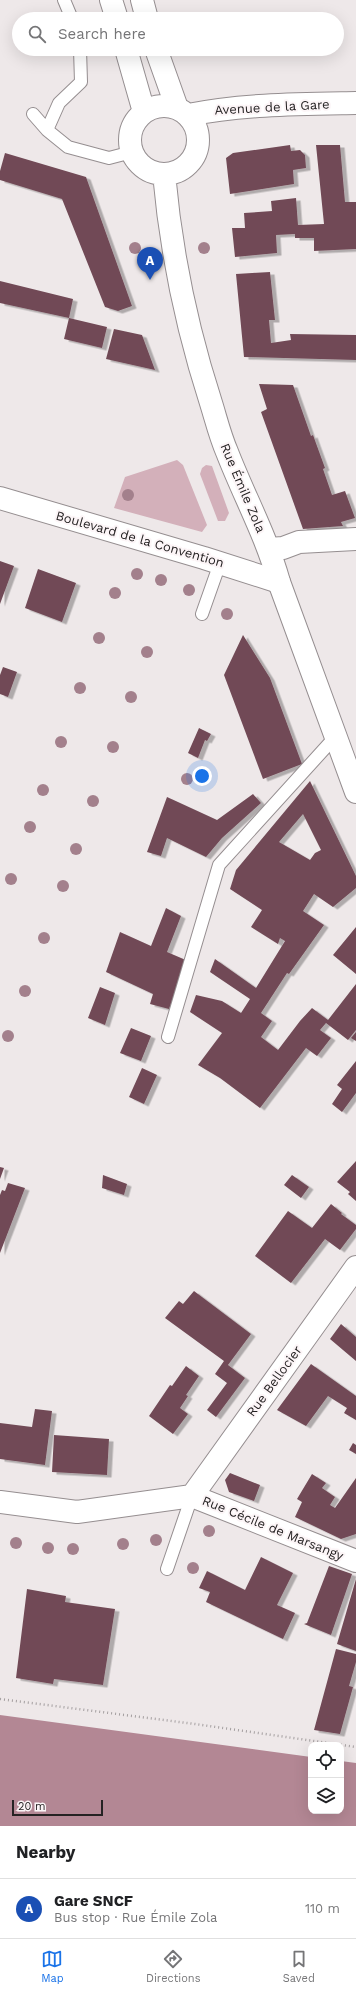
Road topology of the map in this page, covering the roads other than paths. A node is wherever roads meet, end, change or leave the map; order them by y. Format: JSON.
{"nodes":[{"id":1,"x":64,"y":0,"type":"edge"},
{"id":2,"x":111,"y":0,"type":"edge"},
{"id":3,"x":142,"y":0,"type":"edge"},
{"id":4,"x":69,"y":12,"type":"edge"},
{"id":5,"x":115,"y":12,"type":"edge"},
{"id":6,"x":145,"y":12,"type":"edge"},
{"id":7,"x":80,"y":56,"type":"edge"},
{"id":8,"x":128,"y":56,"type":"edge"},
{"id":9,"x":159,"y":56,"type":"edge"},
{"id":10,"x":356,"y":103,"type":"edge"},
{"id":11,"x":144,"y":112,"type":"junction"},
{"id":12,"x":183,"y":112,"type":"junction"},
{"id":13,"x":33,"y":114,"type":"dead end"},
{"id":14,"x":47,"y":130,"type":"junction"},
{"id":15,"x":132,"y":152,"type":"junction"},
{"id":16,"x":164,"y":174,"type":"junction"},
{"id":17,"x":0,"y":498,"type":"edge"},
{"id":18,"x":356,"y":539,"type":"edge"},
{"id":19,"x":270,"y":549,"type":"junction"},
{"id":20,"x":220,"y":563,"type":"junction"},
{"id":21,"x":279,"y":582,"type":"junction"},
{"id":22,"x":202,"y":614,"type":"dead end"},
{"id":23,"x":336,"y":736,"type":"junction"},
{"id":24,"x":356,"y":792,"type":"edge"},
{"id":25,"x":168,"y":1037,"type":"dead end"},
{"id":26,"x":356,"y":1267,"type":"edge"},
{"id":27,"x":192,"y":1496,"type":"junction"},
{"id":28,"x":0,"y":1502,"type":"edge"},
{"id":29,"x":356,"y":1561,"type":"edge"},
{"id":30,"x":167,"y":1570,"type":"dead end"}],
"edges":[{"from":1,"to":4,"type":"lane"},
{"from":2,"to":5,"type":"main road"},
{"from":3,"to":6,"type":"main road"},
{"from":7,"to":14,"type":"lane"},
{"from":8,"to":11,"type":"main road"},
{"from":9,"to":12,"type":"main road"},
{"from":10,"to":12,"type":"main road","name":"Avenue de la Gare"},
{"from":11,"to":12,"type":"main road"},
{"from":11,"to":15,"type":"main road"},
{"from":12,"to":16,"type":"main road"},
{"from":13,"to":14,"type":"lane"},
{"from":14,"to":15,"type":"lane"},
{"from":15,"to":16,"type":"main road"},
{"from":16,"to":19,"type":"main road","name":"Rue Émile Zola"},
{"from":17,"to":20,"type":"main road","name":"Boulevard de la Convention"},
{"from":18,"to":19,"type":"main road"},
{"from":19,"to":21,"type":"main road","name":"Rue Émile Zola"},
{"from":20,"to":21,"type":"main road","name":"Boulevard de la Convention"},
{"from":20,"to":22,"type":"lane"},
{"from":21,"to":23,"type":"main road","name":"Rue Émile Zola"},
{"from":23,"to":24,"type":"main road","name":"Rue Émile Zola"},
{"from":23,"to":25,"type":"lane"},
{"from":26,"to":27,"type":"main road","name":"Rue Bellocier"},
{"from":27,"to":28,"type":"main road","name":"Rue Cécile de Marsangy"},
{"from":27,"to":29,"type":"main road","name":"Rue Cécile de Marsangy"},
{"from":27,"to":30,"type":"lane"}]}
